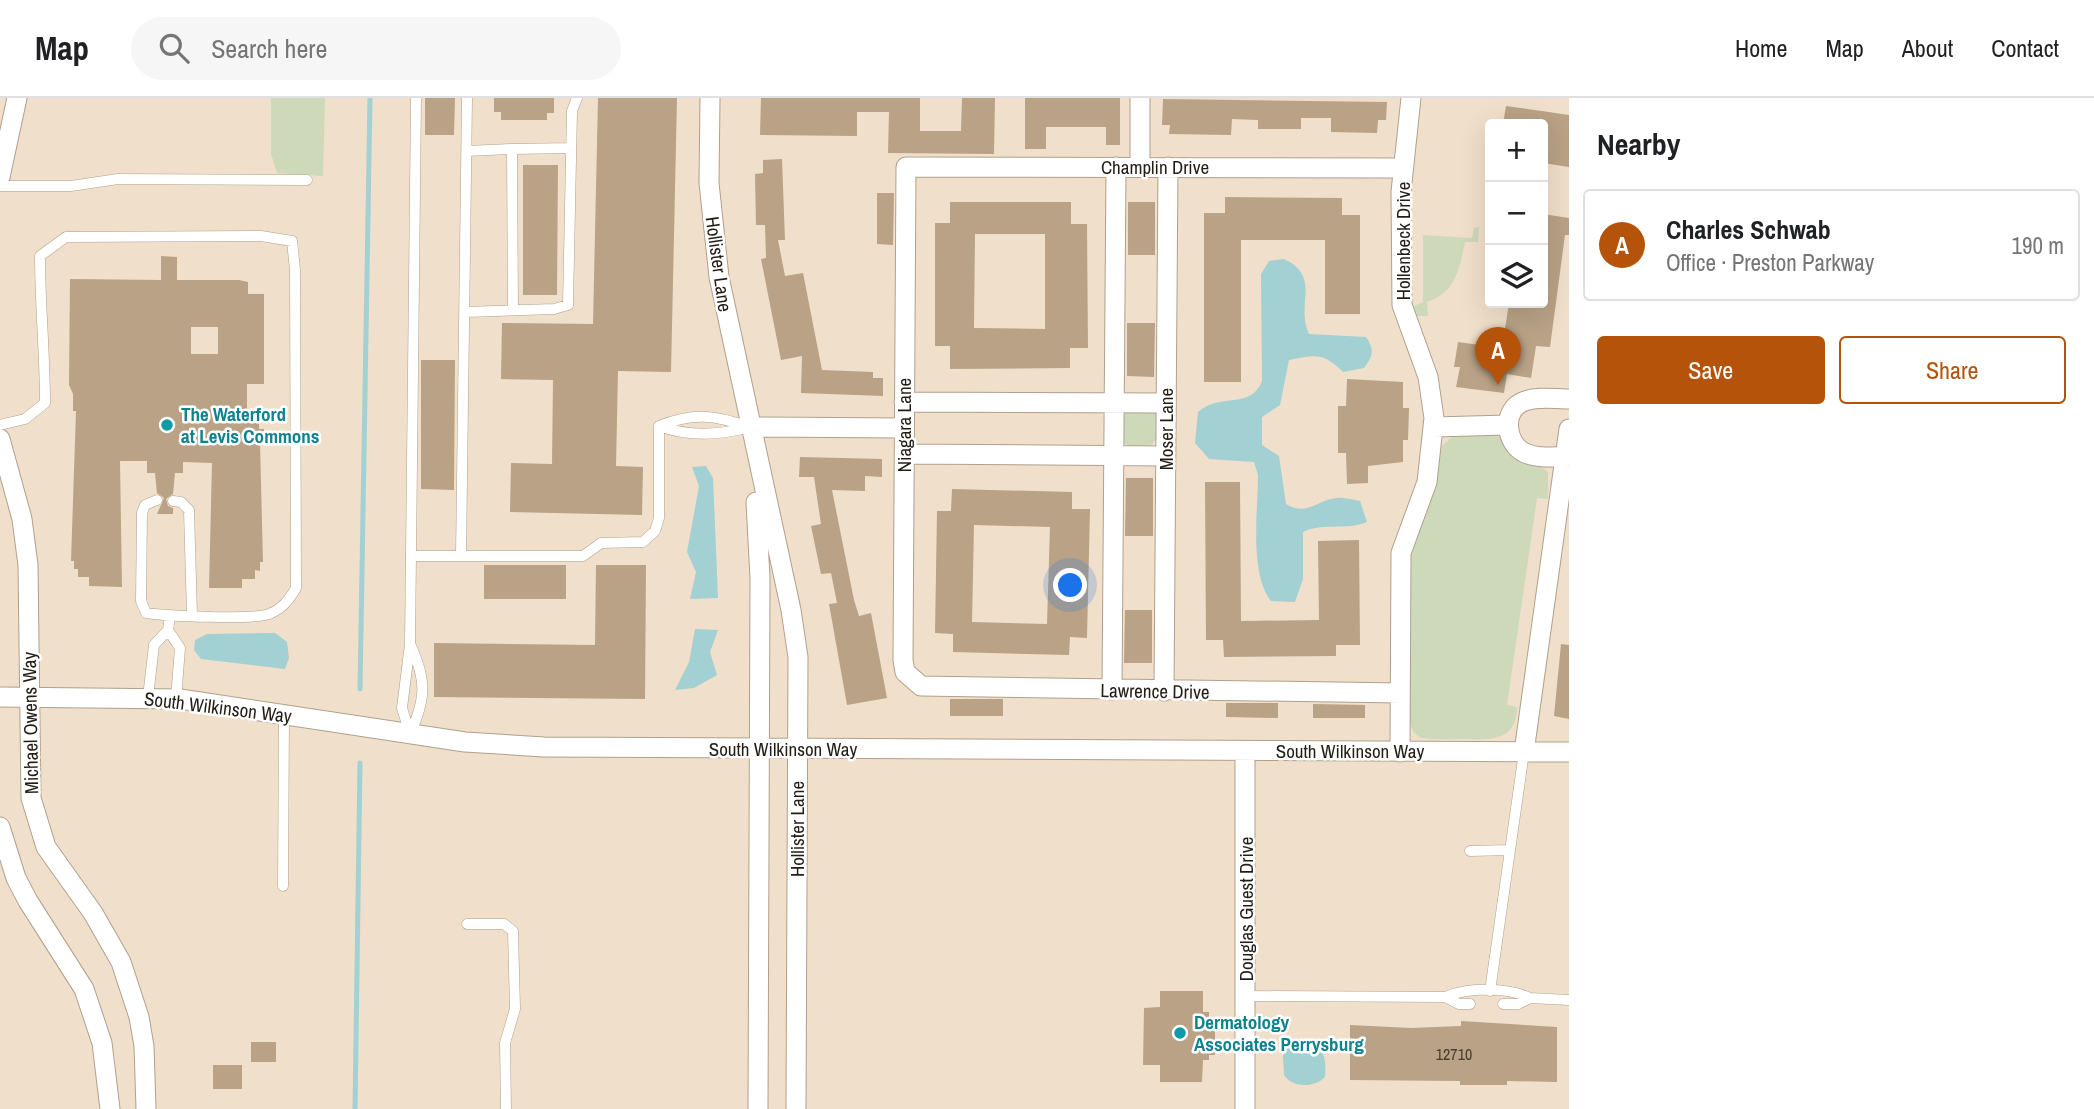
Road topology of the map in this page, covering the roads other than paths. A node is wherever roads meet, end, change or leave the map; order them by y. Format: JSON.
{"nodes":[{"id":1,"x":17,"y":98,"type":"edge"},
{"id":2,"x":416,"y":98,"type":"edge"},
{"id":3,"x":467,"y":98,"type":"edge"},
{"id":4,"x":577,"y":98,"type":"edge"},
{"id":5,"x":710,"y":98,"type":"edge"},
{"id":6,"x":1140,"y":98,"type":"edge"},
{"id":7,"x":1411,"y":98,"type":"edge"},
{"id":8,"x":570,"y":148,"type":"junction"},
{"id":9,"x":512,"y":149,"type":"junction"},
{"id":10,"x":467,"y":150,"type":"junction"},
{"id":11,"x":906,"y":167,"type":"joint"},
{"id":12,"x":1116,"y":167,"type":"junction"},
{"id":13,"x":1140,"y":167,"type":"junction"},
{"id":14,"x":1168,"y":167,"type":"junction"},
{"id":15,"x":1403,"y":167,"type":"junction"},
{"id":16,"x":0,"y":177,"type":"edge"},
{"id":17,"x":307,"y":180,"type":"dead end"},
{"id":18,"x":0,"y":186,"type":"edge"},
{"id":19,"x":513,"y":310,"type":"junction"},
{"id":20,"x":465,"y":312,"type":"junction"},
{"id":21,"x":1569,"y":398,"type":"edge"},
{"id":22,"x":904,"y":402,"type":"junction"},
{"id":23,"x":1114,"y":403,"type":"junction"},
{"id":24,"x":1166,"y":403,"type":"junction"},
{"id":25,"x":0,"y":425,"type":"edge"},
{"id":26,"x":1508,"y":425,"type":"junction"},
{"id":27,"x":659,"y":426,"type":"junction"},
{"id":28,"x":749,"y":427,"type":"junction"},
{"id":29,"x":1434,"y":427,"type":"junction"},
{"id":30,"x":904,"y":428,"type":"junction"},
{"id":31,"x":1569,"y":429,"type":"edge"},
{"id":32,"x":0,"y":439,"type":"edge"},
{"id":33,"x":904,"y":454,"type":"junction"},
{"id":34,"x":1114,"y":456,"type":"junction"},
{"id":35,"x":1166,"y":456,"type":"junction"},
{"id":36,"x":1567,"y":456,"type":"edge"},
{"id":37,"x":157,"y":500,"type":"dead end"},
{"id":38,"x":173,"y":501,"type":"dead end"},
{"id":39,"x":411,"y":556,"type":"junction"},
{"id":40,"x":461,"y":556,"type":"junction"},
{"id":41,"x":192,"y":615,"type":"junction"},
{"id":42,"x":170,"y":616,"type":"junction"},
{"id":43,"x":168,"y":630,"type":"junction"},
{"id":44,"x":410,"y":644,"type":"junction"},
{"id":45,"x":911,"y":680,"type":"joint"},
{"id":46,"x":1112,"y":690,"type":"junction"},
{"id":47,"x":1164,"y":691,"type":"junction"},
{"id":48,"x":1400,"y":693,"type":"junction"},
{"id":49,"x":29,"y":695,"type":"junction"},
{"id":50,"x":0,"y":697,"type":"edge"},
{"id":51,"x":148,"y":697,"type":"junction"},
{"id":52,"x":176,"y":699,"type":"junction"},
{"id":53,"x":284,"y":715,"type":"junction"},
{"id":54,"x":410,"y":734,"type":"junction"},
{"id":55,"x":761,"y":749,"type":"junction"},
{"id":56,"x":798,"y":749,"type":"junction"},
{"id":57,"x":1245,"y":751,"type":"junction"},
{"id":58,"x":1400,"y":752,"type":"junction"},
{"id":59,"x":1524,"y":752,"type":"junction"},
{"id":60,"x":1569,"y":752,"type":"edge"},
{"id":61,"x":0,"y":827,"type":"edge"},
{"id":62,"x":1509,"y":850,"type":"junction"},
{"id":63,"x":1470,"y":851,"type":"dead end"},
{"id":64,"x":283,"y":886,"type":"dead end"},
{"id":65,"x":467,"y":924,"type":"dead end"},
{"id":66,"x":1490,"y":991,"type":"junction"},
{"id":67,"x":1246,"y":996,"type":"junction"},
{"id":68,"x":1445,"y":997,"type":"junction"},
{"id":69,"x":1530,"y":998,"type":"junction"},
{"id":70,"x":1569,"y":1000,"type":"edge"},
{"id":71,"x":1470,"y":1003,"type":"dead end"},
{"id":72,"x":1503,"y":1004,"type":"dead end"},
{"id":73,"x":110,"y":1109,"type":"edge"},
{"id":74,"x":146,"y":1109,"type":"edge"},
{"id":75,"x":506,"y":1109,"type":"edge"},
{"id":76,"x":758,"y":1109,"type":"edge"},
{"id":77,"x":796,"y":1109,"type":"edge"},
{"id":78,"x":1245,"y":1109,"type":"edge"}],
"edges":[{"from":1,"to":16,"type":"street"},
{"from":2,"to":39,"type":"lane"},
{"from":3,"to":10,"type":"lane"},
{"from":4,"to":8,"type":"lane"},
{"from":5,"to":28,"type":"street","name":"Hollister Lane"},
{"from":6,"to":13,"type":"street"},
{"from":7,"to":15,"type":"street","name":"Hollenbeck Drive"},
{"from":8,"to":9,"type":"lane"},
{"from":8,"to":19,"type":"lane"},
{"from":9,"to":10,"type":"lane"},
{"from":9,"to":19,"type":"lane"},
{"from":10,"to":20,"type":"lane"},
{"from":11,"to":12,"type":"street","name":"Champlin Drive"},
{"from":11,"to":22,"type":"street","name":"Niagara Lane"},
{"from":12,"to":13,"type":"street","name":"Champlin Drive"},
{"from":12,"to":23,"type":"street"},
{"from":13,"to":14,"type":"street","name":"Champlin Drive"},
{"from":14,"to":15,"type":"street","name":"Champlin Drive"},
{"from":14,"to":24,"type":"street","name":"Moser Lane"},
{"from":15,"to":29,"type":"street","name":"Hollenbeck Drive"},
{"from":17,"to":18,"type":"lane"},
{"from":19,"to":20,"type":"lane"},
{"from":20,"to":40,"type":"lane"},
{"from":21,"to":26,"type":"street"},
{"from":22,"to":23,"type":"street"},
{"from":22,"to":30,"type":"street","name":"Niagara Lane"},
{"from":23,"to":24,"type":"street"},
{"from":23,"to":34,"type":"street"},
{"from":24,"to":35,"type":"street","name":"Moser Lane"},
{"from":25,"to":41,"type":"lane"},
{"from":26,"to":29,"type":"street"},
{"from":26,"to":36,"type":"street"},
{"from":27,"to":28,"type":"lane"},
{"from":27,"to":28,"type":"lane"},
{"from":27,"to":40,"type":"lane"},
{"from":28,"to":30,"type":"street"},
{"from":28,"to":55,"type":"street","name":"Hollister Lane"},
{"from":28,"to":56,"type":"street","name":"Hollister Lane"},
{"from":29,"to":48,"type":"street","name":"Hollenbeck Drive"},
{"from":30,"to":33,"type":"street","name":"Niagara Lane"},
{"from":31,"to":36,"type":"street"},
{"from":32,"to":49,"type":"street","name":"Michael Owens Way"},
{"from":33,"to":34,"type":"street"},
{"from":33,"to":45,"type":"street","name":"Niagara Lane"},
{"from":34,"to":35,"type":"street"},
{"from":34,"to":46,"type":"street"},
{"from":35,"to":47,"type":"street","name":"Moser Lane"},
{"from":36,"to":59,"type":"street"},
{"from":37,"to":42,"type":"lane"},
{"from":38,"to":41,"type":"lane"},
{"from":39,"to":40,"type":"lane"},
{"from":39,"to":44,"type":"lane"},
{"from":41,"to":42,"type":"lane"},
{"from":42,"to":43,"type":"lane"},
{"from":43,"to":51,"type":"lane"},
{"from":43,"to":52,"type":"lane"},
{"from":44,"to":54,"type":"lane"},
{"from":44,"to":54,"type":"lane"},
{"from":45,"to":46,"type":"street","name":"Lawrence Drive"},
{"from":46,"to":47,"type":"street","name":"Lawrence Drive"},
{"from":47,"to":48,"type":"street","name":"Lawrence Drive"},
{"from":48,"to":58,"type":"street","name":"Hollenbeck Drive"},
{"from":49,"to":50,"type":"street","name":"South Wilkinson Way"},
{"from":49,"to":51,"type":"street","name":"South Wilkinson Way"},
{"from":49,"to":74,"type":"street","name":"Michael Owens Way"},
{"from":51,"to":52,"type":"street","name":"South Wilkinson Way"},
{"from":52,"to":53,"type":"street","name":"South Wilkinson Way"},
{"from":53,"to":54,"type":"street","name":"South Wilkinson Way"},
{"from":53,"to":64,"type":"lane"},
{"from":54,"to":55,"type":"street","name":"South Wilkinson Way"},
{"from":55,"to":56,"type":"street","name":"South Wilkinson Way"},
{"from":55,"to":76,"type":"street","name":"Hollister Lane"},
{"from":56,"to":57,"type":"street","name":"South Wilkinson Way"},
{"from":56,"to":77,"type":"street","name":"Hollister Lane"},
{"from":57,"to":58,"type":"street","name":"South Wilkinson Way"},
{"from":57,"to":67,"type":"street","name":"Douglas Guest Drive"},
{"from":58,"to":59,"type":"street","name":"South Wilkinson Way"},
{"from":59,"to":60,"type":"street","name":"South Wilkinson Way"},
{"from":59,"to":62,"type":"lane"},
{"from":61,"to":73,"type":"street"},
{"from":62,"to":63,"type":"lane"},
{"from":62,"to":66,"type":"lane"},
{"from":65,"to":75,"type":"lane"},
{"from":66,"to":68,"type":"lane"},
{"from":66,"to":69,"type":"lane"},
{"from":67,"to":68,"type":"lane"},
{"from":67,"to":78,"type":"street","name":"Douglas Guest Drive"},
{"from":68,"to":71,"type":"lane"},
{"from":69,"to":70,"type":"lane"},
{"from":69,"to":72,"type":"lane"}]}
